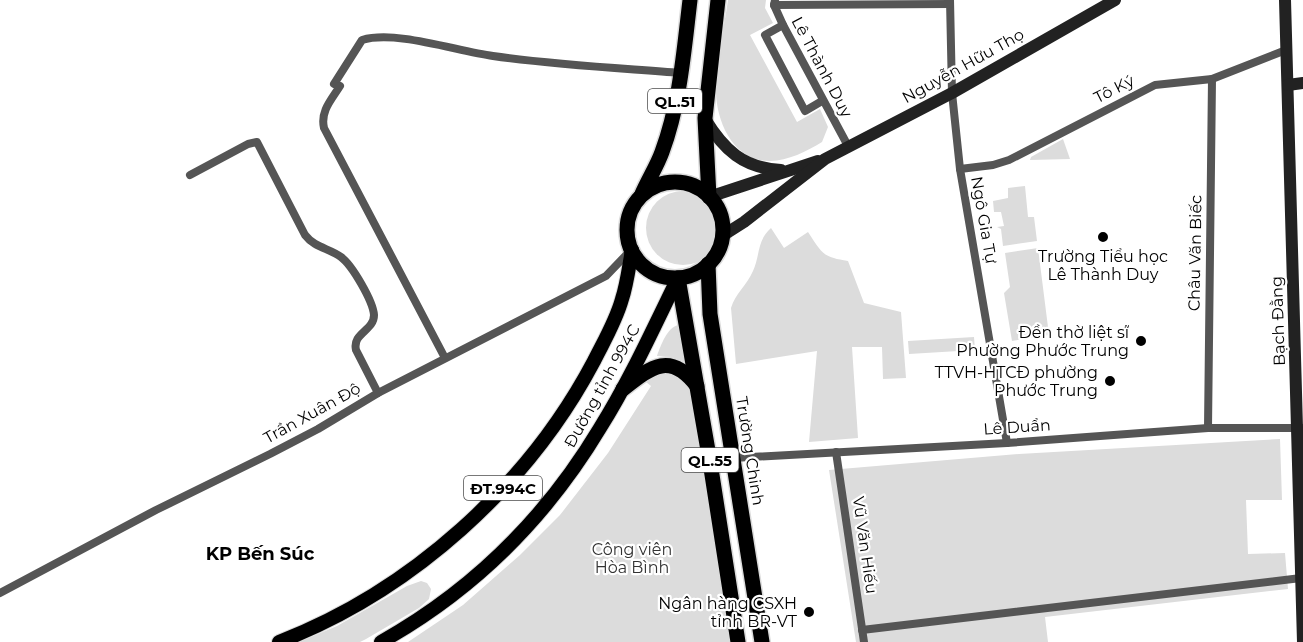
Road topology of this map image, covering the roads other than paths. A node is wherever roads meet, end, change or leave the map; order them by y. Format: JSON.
{"nodes":[{"id":1,"x":690,"y":0,"type":"edge"},
{"id":2,"x":718,"y":0,"type":"edge"},
{"id":3,"x":1115,"y":0,"type":"edge"},
{"id":4,"x":1285,"y":0,"type":"edge"},
{"id":5,"x":775,"y":2,"type":"edge"},
{"id":6,"x":871,"y":2,"type":"edge"},
{"id":7,"x":950,"y":2,"type":"edge"},
{"id":8,"x":783,"y":25,"type":"junction"},
{"id":9,"x":1286,"y":50,"type":"junction"},
{"id":10,"x":681,"y":73,"type":"junction"},
{"id":11,"x":1212,"y":79,"type":"junction"},
{"id":12,"x":1303,"y":83,"type":"edge"},
{"id":13,"x":1287,"y":85,"type":"junction"},
{"id":14,"x":952,"y":93,"type":"junction"},
{"id":15,"x":822,"y":100,"type":"junction"},
{"id":16,"x":705,"y":118,"type":"junction"},
{"id":17,"x":848,"y":146,"type":"junction"},
{"id":18,"x":825,"y":159,"type":"junction"},
{"id":19,"x":960,"y":169,"type":"junction"},
{"id":20,"x":788,"y":170,"type":"junction"},
{"id":21,"x":190,"y":175,"type":"dead end"},
{"id":22,"x":640,"y":197,"type":"junction"},
{"id":23,"x":709,"y":197,"type":"junction"},
{"id":24,"x":722,"y":236,"type":"junction"},
{"id":25,"x":632,"y":250,"type":"junction"},
{"id":26,"x":708,"y":264,"type":"junction"},
{"id":27,"x":678,"y":278,"type":"junction"},
{"id":28,"x":445,"y":358,"type":"junction"},
{"id":29,"x":698,"y":387,"type":"junction"},
{"id":30,"x":623,"y":389,"type":"junction"},
{"id":31,"x":378,"y":393,"type":"junction"},
{"id":32,"x":1208,"y":428,"type":"junction"},
{"id":33,"x":1300,"y":428,"type":"edge"},
{"id":34,"x":1007,"y":443,"type":"junction"},
{"id":35,"x":836,"y":452,"type":"junction"},
{"id":36,"x":733,"y":458,"type":"junction"},
{"id":37,"x":1301,"y":578,"type":"junction"},
{"id":38,"x":0,"y":593,"type":"edge"},
{"id":39,"x":862,"y":630,"type":"junction"},
{"id":40,"x":279,"y":642,"type":"edge"},
{"id":41,"x":381,"y":642,"type":"edge"},
{"id":42,"x":738,"y":642,"type":"edge"},
{"id":43,"x":762,"y":642,"type":"edge"},
{"id":44,"x":864,"y":642,"type":"edge"},
{"id":45,"x":1303,"y":642,"type":"edge"}],
"edges":[{"from":1,"to":10,"type":"highway","number":"QL.51"},
{"from":2,"to":16,"type":"highway","number":"QL.51"},
{"from":3,"to":14,"type":"street","name":"Nguyễn Hữu Thọ"},
{"from":4,"to":9,"type":"street","name":"Bạch Đằng"},
{"from":5,"to":6,"type":"street"},
{"from":5,"to":8,"type":"street","name":"Lê Thành Duy"},
{"from":6,"to":7,"type":"street"},
{"from":7,"to":14,"type":"street","name":"Ngô Gia Tự"},
{"from":8,"to":15,"type":"street","name":"Lê Thành Duy"},
{"from":8,"to":15,"type":"street"},
{"from":9,"to":11,"type":"street","name":"Tô Ký"},
{"from":9,"to":13,"type":"street","name":"Bạch Đằng"},
{"from":10,"to":22,"type":"highway","number":"QL.51"},
{"from":10,"to":28,"type":"street"},
{"from":11,"to":19,"type":"street","name":"Tô Ký"},
{"from":11,"to":32,"type":"street","name":"Châu Văn Biếc"},
{"from":12,"to":13,"type":"street"},
{"from":13,"to":33,"type":"street","name":"Bạch Đằng"},
{"from":14,"to":17,"type":"street","name":"Nguyễn Hữu Thọ"},
{"from":14,"to":19,"type":"street","name":"Ngô Gia Tự"},
{"from":15,"to":17,"type":"street","name":"Lê Thành Duy"},
{"from":16,"to":20,"type":"street"},
{"from":16,"to":23,"type":"highway","number":"QL.51"},
{"from":17,"to":18,"type":"street","name":"Nguyễn Hữu Thọ"},
{"from":18,"to":20,"type":"street","name":"Nguyễn Hữu Thọ"},
{"from":18,"to":24,"type":"street","name":"Nguyễn Hữu Thọ"},
{"from":19,"to":34,"type":"street","name":"Ngô Gia Tự"},
{"from":20,"to":23,"type":"street","name":"Nguyễn Hữu Thọ"},
{"from":21,"to":31,"type":"street"},
{"from":22,"to":23,"type":"highway"},
{"from":22,"to":25,"type":"highway"},
{"from":23,"to":24,"type":"highway"},
{"from":24,"to":26,"type":"highway"},
{"from":25,"to":27,"type":"highway"},
{"from":25,"to":28,"type":"street","name":"Trần Xuân Độ"},
{"from":25,"to":40,"type":"main road","name":"Đường tỉnh 994C","number":"ĐT.994C"},
{"from":26,"to":27,"type":"highway"},
{"from":26,"to":36,"type":"highway","name":"Trường Chinh","number":"QL.55"},
{"from":27,"to":29,"type":"highway","number":"QL.55"},
{"from":27,"to":30,"type":"main road","name":"Đường tỉnh 994C","number":"ĐT.994C"},
{"from":28,"to":31,"type":"street","name":"Trần Xuân Độ"},
{"from":29,"to":30,"type":"highway"},
{"from":29,"to":42,"type":"highway","number":"QL.55"},
{"from":30,"to":41,"type":"main road","name":"Đường tỉnh 994C","number":"ĐT.994C"},
{"from":31,"to":38,"type":"street","name":"Trần Xuân Độ"},
{"from":32,"to":33,"type":"street","name":"Lê Duẩn"},
{"from":32,"to":34,"type":"street","name":"Lê Duẩn"},
{"from":33,"to":37,"type":"street","name":"Bạch Đằng"},
{"from":34,"to":35,"type":"street","name":"Lê Duẩn"},
{"from":35,"to":36,"type":"street","name":"Lê Duẩn"},
{"from":35,"to":39,"type":"street","name":"Vũ Văn Hiếu"},
{"from":36,"to":43,"type":"highway","name":"Trường Chinh","number":"QL.55"},
{"from":37,"to":39,"type":"street"},
{"from":37,"to":45,"type":"street","name":"Bạch Đằng"},
{"from":39,"to":44,"type":"street","name":"Vũ Văn Hiếu"}]}
